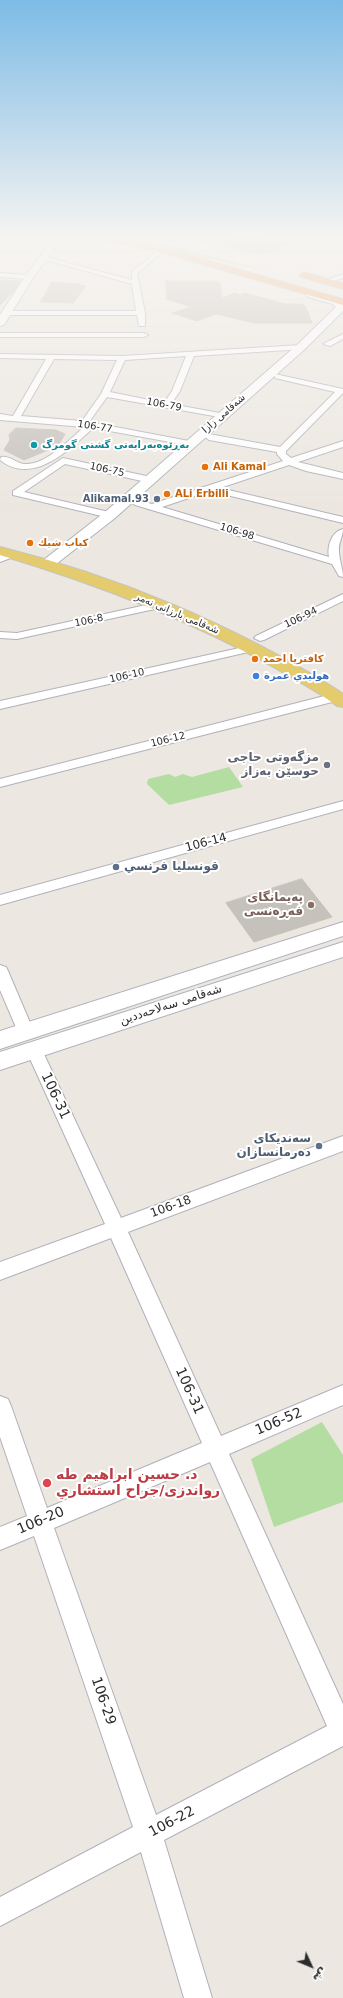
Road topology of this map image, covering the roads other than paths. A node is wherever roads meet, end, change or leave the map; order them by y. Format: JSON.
{"nodes":[{"id":1,"x":143,"y":329,"type":"edge"},
{"id":2,"x":319,"y":329,"type":"edge"},
{"id":3,"x":330,"y":329,"type":"edge"},
{"id":4,"x":0,"y":335,"type":"edge"},
{"id":5,"x":343,"y":336,"type":"edge"},
{"id":6,"x":327,"y":344,"type":"dead end"},
{"id":7,"x":146,"y":346,"type":"junction"},
{"id":8,"x":301,"y":347,"type":"junction"},
{"id":9,"x":191,"y":353,"type":"junction"},
{"id":10,"x":0,"y":356,"type":"edge"},
{"id":11,"x":51,"y":357,"type":"junction"},
{"id":12,"x":122,"y":358,"type":"junction"},
{"id":13,"x":280,"y":374,"type":"junction"},
{"id":14,"x":342,"y":389,"type":"edge"},
{"id":15,"x":106,"y":394,"type":"junction"},
{"id":16,"x":166,"y":405,"type":"junction"},
{"id":17,"x":222,"y":416,"type":"junction"},
{"id":18,"x":0,"y":417,"type":"edge"},
{"id":19,"x":16,"y":418,"type":"junction"},
{"id":20,"x":87,"y":425,"type":"junction"},
{"id":21,"x":209,"y":437,"type":"junction"},
{"id":22,"x":189,"y":444,"type":"junction"},
{"id":23,"x":343,"y":444,"type":"edge"},
{"id":24,"x":282,"y":450,"type":"junction"},
{"id":25,"x":4,"y":459,"type":"dead end"},
{"id":26,"x":290,"y":462,"type":"junction"},
{"id":27,"x":343,"y":476,"type":"edge"},
{"id":28,"x":150,"y":480,"type":"junction"},
{"id":29,"x":208,"y":487,"type":"junction"},
{"id":30,"x":138,"y":503,"type":"junction"},
{"id":31,"x":153,"y":507,"type":"junction"},
{"id":32,"x":110,"y":515,"type":"junction"},
{"id":33,"x":343,"y":520,"type":"edge"},
{"id":34,"x":343,"y":532,"type":"edge"},
{"id":35,"x":104,"y":535,"type":"dead end"},
{"id":36,"x":0,"y":542,"type":"edge"},
{"id":37,"x":4,"y":555,"type":"edge"},
{"id":38,"x":335,"y":562,"type":"junction"},
{"id":39,"x":63,"y":564,"type":"junction"},
{"id":40,"x":343,"y":574,"type":"edge"},
{"id":41,"x":343,"y":597,"type":"edge"},
{"id":42,"x":160,"y":605,"type":"junction"},
{"id":43,"x":0,"y":635,"type":"edge"},
{"id":44,"x":257,"y":643,"type":"junction"},
{"id":45,"x":341,"y":694,"type":"edge"},
{"id":46,"x":0,"y":705,"type":"edge"},
{"id":47,"x":0,"y":784,"type":"edge"},
{"id":48,"x":340,"y":810,"type":"edge"},
{"id":49,"x":0,"y":900,"type":"edge"},
{"id":50,"x":343,"y":929,"type":"edge"},
{"id":51,"x":343,"y":949,"type":"edge"},
{"id":52,"x":0,"y":971,"type":"edge"},
{"id":53,"x":197,"y":987,"type":"junction"},
{"id":54,"x":0,"y":1040,"type":"edge"},
{"id":55,"x":30,"y":1041,"type":"junction"},
{"id":56,"x":0,"y":1061,"type":"edge"},
{"id":57,"x":343,"y":1143,"type":"edge"},
{"id":58,"x":116,"y":1227,"type":"junction"},
{"id":59,"x":0,"y":1272,"type":"edge"},
{"id":60,"x":343,"y":1395,"type":"edge"},
{"id":61,"x":0,"y":1406,"type":"edge"},
{"id":62,"x":216,"y":1450,"type":"junction"},
{"id":63,"x":40,"y":1522,"type":"junction"},
{"id":64,"x":0,"y":1539,"type":"edge"},
{"id":65,"x":343,"y":1732,"type":"edge"},
{"id":66,"x":149,"y":1834,"type":"junction"},
{"id":67,"x":0,"y":1912,"type":"edge"},
{"id":68,"x":198,"y":1998,"type":"edge"}],
"edges":[{"from":1,"to":7,"type":"street"},
{"from":2,"to":8,"type":"street","name":"شەقامی زازا"},
{"from":3,"to":13,"type":"street","name":"شەقامی زازا"},
{"from":4,"to":7,"type":"street"},
{"from":5,"to":6,"type":"street"},
{"from":7,"to":9,"type":"street"},
{"from":7,"to":12,"type":"street"},
{"from":8,"to":9,"type":"street"},
{"from":8,"to":17,"type":"street","name":"شەقامی زازا"},
{"from":9,"to":16,"type":"street"},
{"from":10,"to":11,"type":"street"},
{"from":11,"to":12,"type":"street"},
{"from":11,"to":19,"type":"street"},
{"from":12,"to":15,"type":"street"},
{"from":13,"to":14,"type":"street"},
{"from":13,"to":21,"type":"street","name":"شەقامی زازا"},
{"from":14,"to":24,"type":"street"},
{"from":15,"to":16,"type":"street","name":"106-79"},
{"from":15,"to":20,"type":"street"},
{"from":16,"to":17,"type":"street","name":"106-79"},
{"from":17,"to":22,"type":"street","name":"شەقامی زازا"},
{"from":18,"to":19,"type":"street","name":"106-77"},
{"from":19,"to":20,"type":"street","name":"106-77"},
{"from":20,"to":22,"type":"street","name":"106-77"},
{"from":20,"to":25,"type":"street"},
{"from":21,"to":24,"type":"street"},
{"from":21,"to":30,"type":"street","name":"شەقامی زازا"},
{"from":22,"to":28,"type":"street","name":"شەقامی زازا"},
{"from":23,"to":26,"type":"street"},
{"from":24,"to":26,"type":"street"},
{"from":26,"to":27,"type":"street"},
{"from":26,"to":29,"type":"street"},
{"from":28,"to":32,"type":"street","name":"شەقامی زازا"},
{"from":28,"to":32,"type":"street","name":"106-75"},
{"from":29,"to":31,"type":"street"},
{"from":29,"to":33,"type":"street"},
{"from":30,"to":31,"type":"street","name":"106-98"},
{"from":30,"to":35,"type":"street","name":"شەقامی زازا"},
{"from":31,"to":38,"type":"street","name":"106-98"},
{"from":32,"to":39,"type":"street","name":"شەقامی زازا"},
{"from":34,"to":38,"type":"street"},
{"from":36,"to":39,"type":"main road","name":"شەقامی بارزانی نەمر"},
{"from":37,"to":39,"type":"main road","name":"شەقامی بارزانی نەمر"},
{"from":38,"to":40,"type":"street"},
{"from":39,"to":42,"type":"main road","name":"شەقامی بارزانی نەمر"},
{"from":39,"to":44,"type":"main road","name":"شەقامی بارزانی نەمر"},
{"from":41,"to":44,"type":"street","name":"106-94"},
{"from":42,"to":43,"type":"street","name":"106-8"},
{"from":42,"to":44,"type":"main road","name":"شەقامی بارزانی نەمر"},
{"from":44,"to":45,"type":"main road","name":"شەقامی بارزانی نەمر"},
{"from":44,"to":46,"type":"street","name":"106-10"},
{"from":45,"to":47,"type":"street","name":"106-12"},
{"from":48,"to":49,"type":"street","name":"106-14"},
{"from":50,"to":53,"type":"street","name":"شەقامی سەلاحەددین"},
{"from":51,"to":53,"type":"street","name":"شەقامی سەلاحەددین"},
{"from":52,"to":55,"type":"street","name":"106-31"},
{"from":53,"to":55,"type":"street","name":"شەقامی سەلاحەددین"},
{"from":54,"to":55,"type":"street","name":"شەقامی سەلاحەددین"},
{"from":55,"to":56,"type":"street","name":"شەقامی سەلاحەددین"},
{"from":55,"to":58,"type":"street","name":"106-31"},
{"from":57,"to":58,"type":"street","name":"106-18"},
{"from":58,"to":59,"type":"street","name":"106-18"},
{"from":58,"to":62,"type":"street","name":"106-31"},
{"from":60,"to":62,"type":"street","name":"106-52"},
{"from":61,"to":63,"type":"street","name":"106-29"},
{"from":62,"to":63,"type":"street","name":"106-20"},
{"from":62,"to":65,"type":"street","name":"106-31"},
{"from":63,"to":64,"type":"street","name":"106-20"},
{"from":63,"to":66,"type":"street","name":"106-29"},
{"from":65,"to":66,"type":"street","name":"106-22"},
{"from":66,"to":67,"type":"street","name":"106-22"},
{"from":66,"to":68,"type":"street","name":"106-29"}]}
